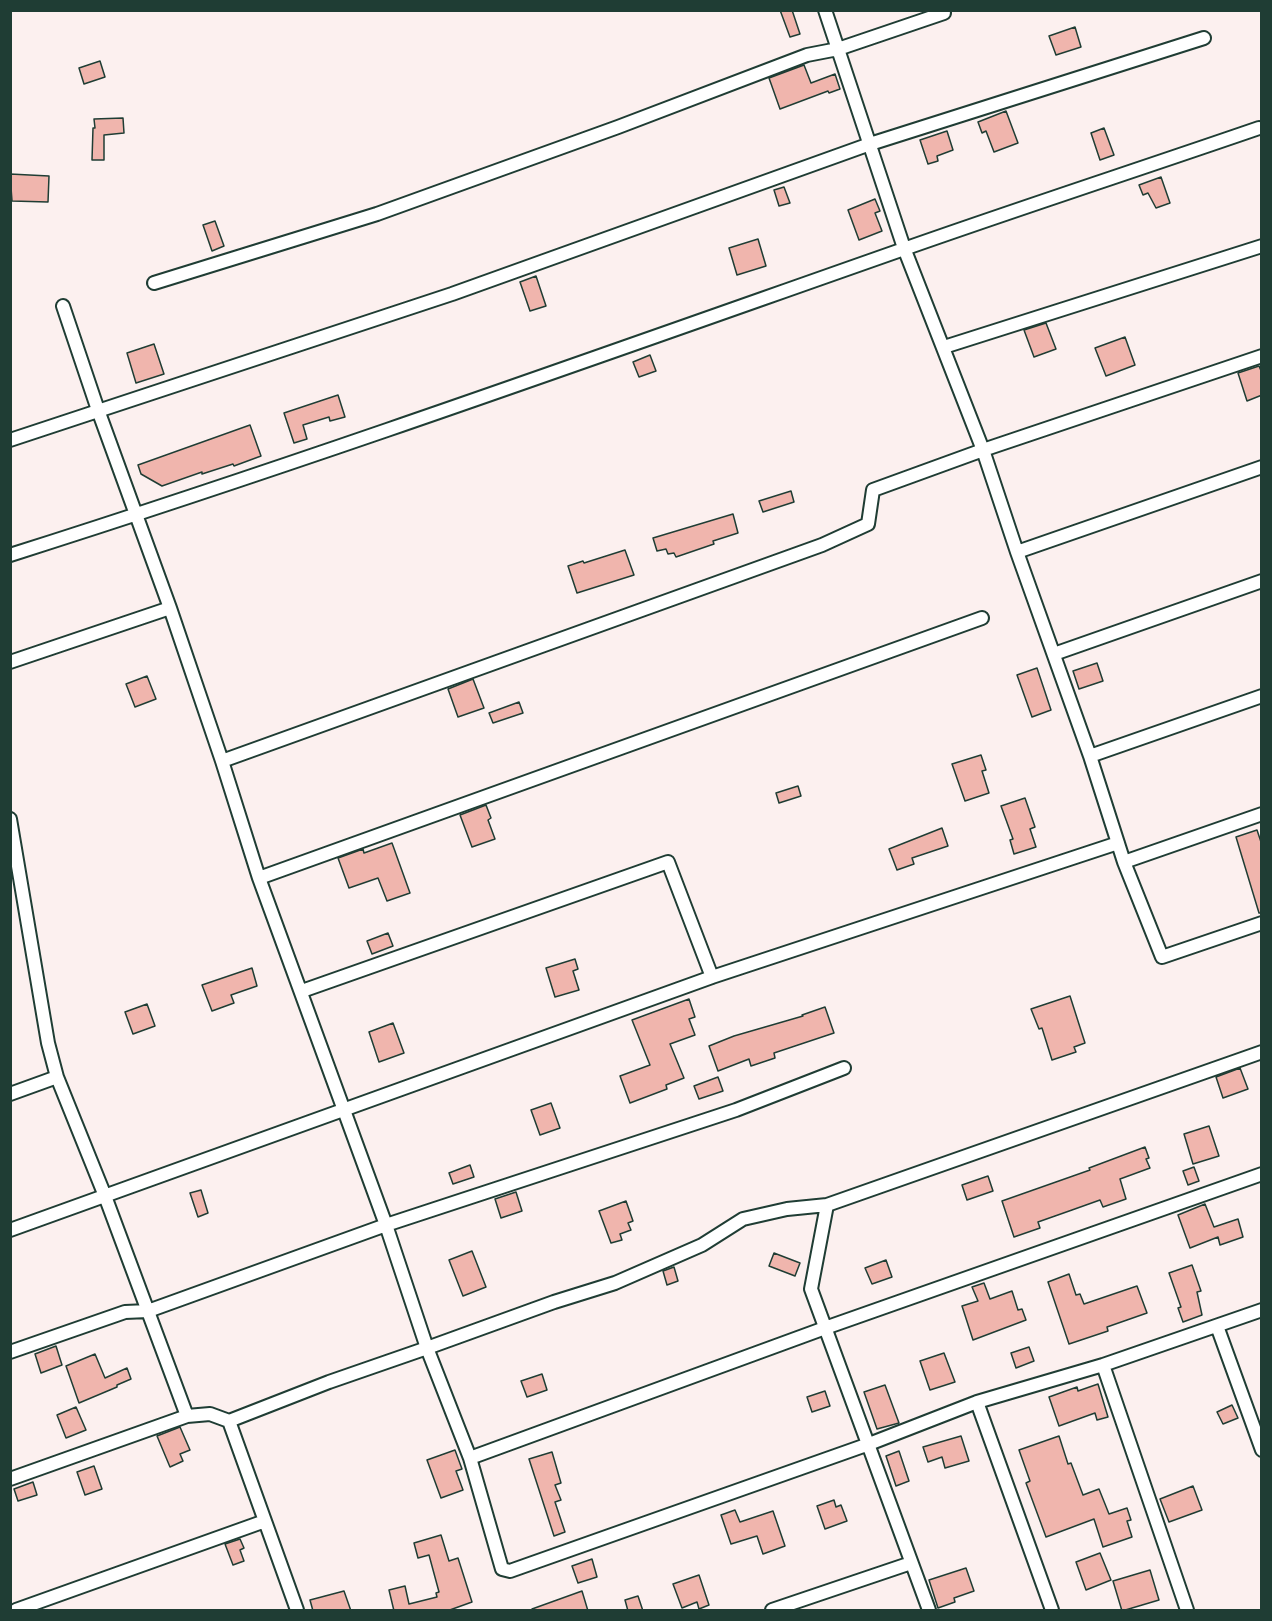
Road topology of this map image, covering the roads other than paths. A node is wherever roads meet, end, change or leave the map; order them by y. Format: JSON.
{"nodes":[{"id":1,"x":825,"y":10,"type":"edge"},
{"id":2,"x":944,"y":13,"type":"dead end"},
{"id":3,"x":1204,"y":38,"type":"dead end"},
{"id":4,"x":838,"y":49,"type":"junction"},
{"id":5,"x":1259,"y":128,"type":"dead end"},
{"id":6,"x":870,"y":144,"type":"junction"},
{"id":7,"x":1262,"y":246,"type":"edge"},
{"id":8,"x":904,"y":248,"type":"junction"},
{"id":9,"x":154,"y":283,"type":"dead end"},
{"id":10,"x":63,"y":306,"type":"dead end"},
{"id":11,"x":944,"y":347,"type":"junction"},
{"id":12,"x":1262,"y":356,"type":"edge"},
{"id":13,"x":98,"y":410,"type":"junction"},
{"id":14,"x":10,"y":440,"type":"edge"},
{"id":15,"x":983,"y":450,"type":"junction"},
{"id":16,"x":1262,"y":467,"type":"edge"},
{"id":17,"x":137,"y":515,"type":"junction"},
{"id":18,"x":1017,"y":552,"type":"junction"},
{"id":19,"x":10,"y":555,"type":"edge"},
{"id":20,"x":1262,"y":580,"type":"edge"},
{"id":21,"x":170,"y":608,"type":"junction"},
{"id":22,"x":982,"y":618,"type":"dead end"},
{"id":23,"x":1054,"y":654,"type":"junction"},
{"id":24,"x":10,"y":662,"type":"edge"},
{"id":25,"x":1262,"y":696,"type":"edge"},
{"id":26,"x":1090,"y":756,"type":"junction"},
{"id":27,"x":222,"y":761,"type":"junction"},
{"id":28,"x":1262,"y":814,"type":"edge"},
{"id":29,"x":10,"y":819,"type":"edge"},
{"id":30,"x":1118,"y":843,"type":"junction"},
{"id":31,"x":1124,"y":862,"type":"junction"},
{"id":32,"x":259,"y":878,"type":"junction"},
{"id":33,"x":1262,"y":923,"type":"edge"},
{"id":34,"x":712,"y":977,"type":"junction"},
{"id":35,"x":302,"y":991,"type":"junction"},
{"id":36,"x":1262,"y":1052,"type":"edge"},
{"id":37,"x":844,"y":1068,"type":"dead end"},
{"id":38,"x":57,"y":1077,"type":"junction"},
{"id":39,"x":10,"y":1094,"type":"edge"},
{"id":40,"x":343,"y":1109,"type":"junction"},
{"id":41,"x":1262,"y":1174,"type":"edge"},
{"id":42,"x":105,"y":1196,"type":"junction"},
{"id":43,"x":827,"y":1205,"type":"junction"},
{"id":44,"x":386,"y":1226,"type":"junction"},
{"id":45,"x":10,"y":1230,"type":"edge"},
{"id":46,"x":1262,"y":1310,"type":"edge"},
{"id":47,"x":148,"y":1311,"type":"junction"},
{"id":48,"x":1217,"y":1326,"type":"junction"},
{"id":49,"x":825,"y":1328,"type":"junction"},
{"id":50,"x":428,"y":1348,"type":"junction"},
{"id":51,"x":10,"y":1352,"type":"edge"},
{"id":52,"x":1103,"y":1365,"type":"junction"},
{"id":53,"x":977,"y":1402,"type":"junction"},
{"id":54,"x":187,"y":1416,"type":"junction"},
{"id":55,"x":229,"y":1421,"type":"junction"},
{"id":56,"x":868,"y":1444,"type":"junction"},
{"id":57,"x":1262,"y":1450,"type":"edge"},
{"id":58,"x":470,"y":1458,"type":"junction"},
{"id":59,"x":10,"y":1479,"type":"edge"},
{"id":60,"x":266,"y":1521,"type":"junction"},
{"id":61,"x":911,"y":1563,"type":"junction"},
{"id":62,"x":16,"y":1611,"type":"edge"},
{"id":63,"x":297,"y":1611,"type":"edge"},
{"id":64,"x":772,"y":1611,"type":"edge"},
{"id":65,"x":929,"y":1611,"type":"edge"},
{"id":66,"x":1052,"y":1611,"type":"edge"},
{"id":67,"x":1187,"y":1611,"type":"edge"}],
"edges":[{"from":1,"to":4,"type":"street"},
{"from":2,"to":4,"type":"street"},
{"from":3,"to":6,"type":"street"},
{"from":4,"to":6,"type":"street"},
{"from":4,"to":9,"type":"street"},
{"from":5,"to":8,"type":"street"},
{"from":6,"to":8,"type":"street"},
{"from":6,"to":13,"type":"street"},
{"from":7,"to":11,"type":"street"},
{"from":8,"to":11,"type":"street"},
{"from":8,"to":17,"type":"street"},
{"from":10,"to":13,"type":"street"},
{"from":11,"to":15,"type":"street"},
{"from":12,"to":15,"type":"street"},
{"from":13,"to":14,"type":"street"},
{"from":13,"to":17,"type":"street"},
{"from":15,"to":18,"type":"street"},
{"from":15,"to":27,"type":"street"},
{"from":16,"to":18,"type":"street"},
{"from":17,"to":19,"type":"street"},
{"from":17,"to":21,"type":"street"},
{"from":18,"to":23,"type":"street"},
{"from":20,"to":23,"type":"street"},
{"from":21,"to":24,"type":"street"},
{"from":21,"to":27,"type":"street"},
{"from":22,"to":32,"type":"street"},
{"from":23,"to":26,"type":"street"},
{"from":25,"to":26,"type":"street"},
{"from":26,"to":30,"type":"street"},
{"from":27,"to":32,"type":"street"},
{"from":28,"to":31,"type":"street"},
{"from":29,"to":38,"type":"street"},
{"from":30,"to":31,"type":"street"},
{"from":30,"to":34,"type":"street"},
{"from":31,"to":33,"type":"street"},
{"from":32,"to":35,"type":"street"},
{"from":34,"to":35,"type":"street"},
{"from":34,"to":40,"type":"street"},
{"from":35,"to":40,"type":"street"},
{"from":36,"to":43,"type":"street"},
{"from":37,"to":44,"type":"street"},
{"from":38,"to":39,"type":"street"},
{"from":38,"to":42,"type":"street"},
{"from":40,"to":42,"type":"street"},
{"from":40,"to":44,"type":"street"},
{"from":41,"to":49,"type":"street"},
{"from":42,"to":45,"type":"street"},
{"from":42,"to":47,"type":"street"},
{"from":43,"to":49,"type":"street"},
{"from":43,"to":50,"type":"street"},
{"from":44,"to":47,"type":"street"},
{"from":44,"to":50,"type":"street"},
{"from":46,"to":48,"type":"street"},
{"from":47,"to":51,"type":"street"},
{"from":47,"to":54,"type":"street"},
{"from":48,"to":52,"type":"street"},
{"from":48,"to":57,"type":"street"},
{"from":49,"to":56,"type":"street"},
{"from":49,"to":58,"type":"street"},
{"from":50,"to":55,"type":"street"},
{"from":50,"to":58,"type":"street"},
{"from":52,"to":53,"type":"street"},
{"from":52,"to":67,"type":"street"},
{"from":53,"to":56,"type":"street"},
{"from":53,"to":66,"type":"street"},
{"from":54,"to":55,"type":"street"},
{"from":54,"to":59,"type":"street"},
{"from":55,"to":60,"type":"street"},
{"from":56,"to":58,"type":"street"},
{"from":56,"to":61,"type":"street"},
{"from":60,"to":62,"type":"street"},
{"from":60,"to":63,"type":"street"},
{"from":61,"to":64,"type":"street"},
{"from":61,"to":65,"type":"street"}]}
